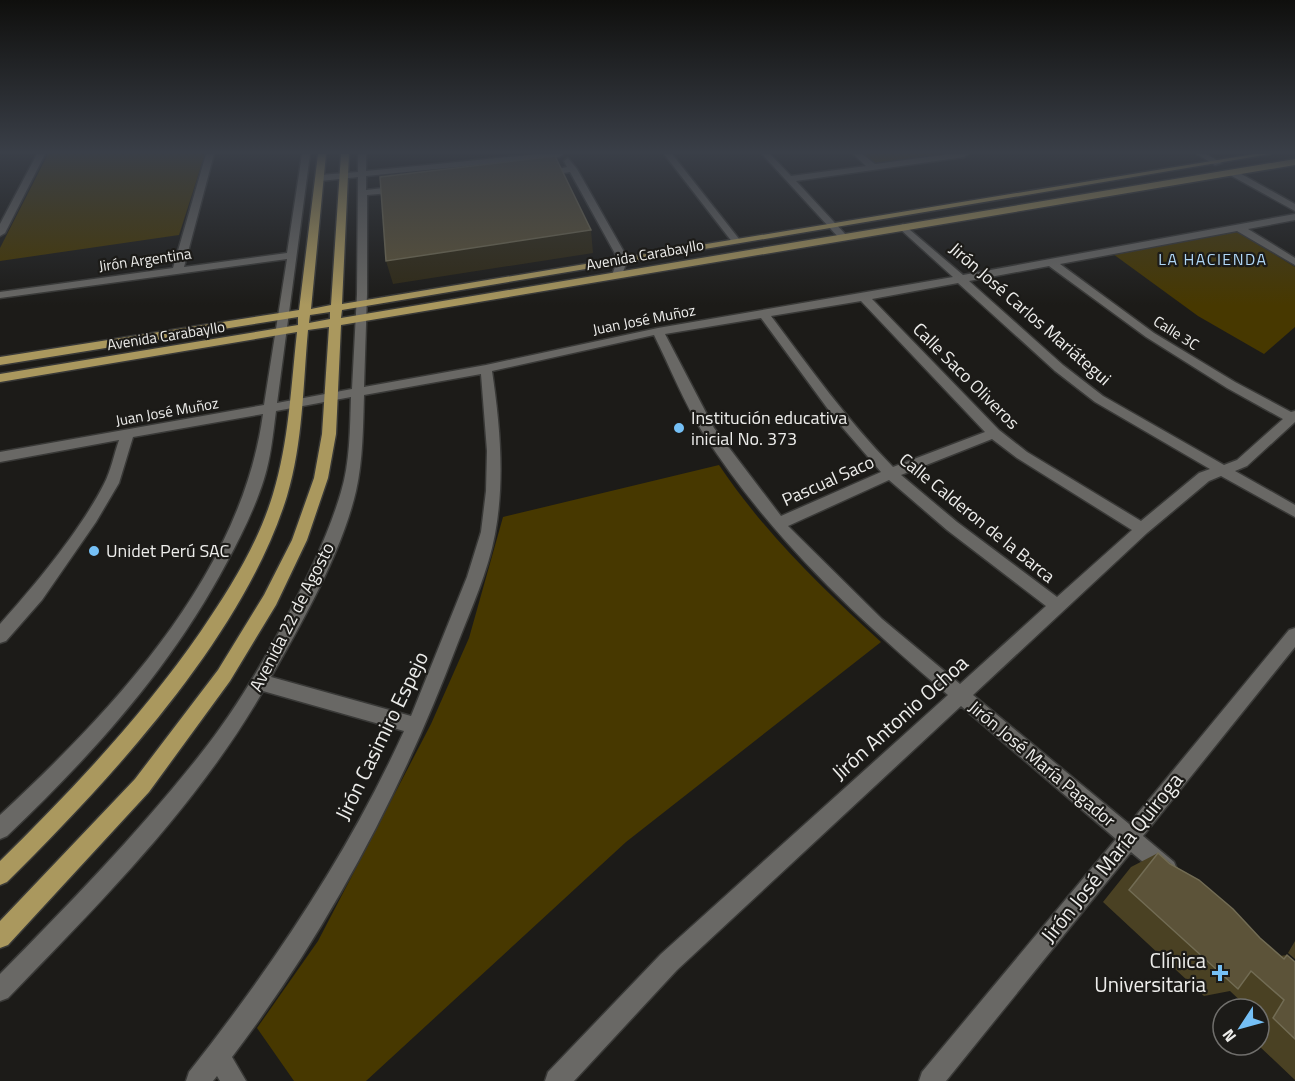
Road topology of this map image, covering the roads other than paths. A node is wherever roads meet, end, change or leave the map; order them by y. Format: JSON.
{"nodes":[{"id":1,"x":15,"y":204,"type":"edge"},
{"id":2,"x":196,"y":204,"type":"edge"},
{"id":3,"x":299,"y":204,"type":"edge"},
{"id":4,"x":317,"y":204,"type":"edge"},
{"id":5,"x":341,"y":204,"type":"edge"},
{"id":6,"x":362,"y":204,"type":"edge"},
{"id":7,"x":593,"y":204,"type":"edge"},
{"id":8,"x":708,"y":204,"type":"edge"},
{"id":9,"x":813,"y":204,"type":"edge"},
{"id":10,"x":960,"y":204,"type":"edge"},
{"id":11,"x":1041,"y":204,"type":"edge"},
{"id":12,"x":1295,"y":217,"type":"edge"},
{"id":13,"x":832,"y":225,"type":"junction"},
{"id":14,"x":903,"y":227,"type":"junction"},
{"id":15,"x":1238,"y":227,"type":"junction"},
{"id":16,"x":0,"y":233,"type":"edge"},
{"id":17,"x":843,"y":237,"type":"junction"},
{"id":18,"x":736,"y":241,"type":"junction"},
{"id":19,"x":293,"y":255,"type":"junction"},
{"id":20,"x":623,"y":259,"type":"junction"},
{"id":21,"x":1051,"y":262,"type":"junction"},
{"id":22,"x":1295,"y":262,"type":"edge"},
{"id":23,"x":178,"y":270,"type":"junction"},
{"id":24,"x":617,"y":275,"type":"junction"},
{"id":25,"x":960,"y":278,"type":"junction"},
{"id":26,"x":0,"y":295,"type":"edge"},
{"id":27,"x":864,"y":297,"type":"junction"},
{"id":28,"x":361,"y":304,"type":"junction"},
{"id":29,"x":335,"y":308,"type":"junction"},
{"id":30,"x":305,"y":313,"type":"junction"},
{"id":31,"x":764,"y":314,"type":"junction"},
{"id":32,"x":284,"y":316,"type":"junction"},
{"id":33,"x":359,"y":320,"type":"junction"},
{"id":34,"x":334,"y":324,"type":"junction"},
{"id":35,"x":303,"y":329,"type":"junction"},
{"id":36,"x":658,"y":331,"type":"junction"},
{"id":37,"x":281,"y":333,"type":"junction"},
{"id":38,"x":0,"y":361,"type":"edge"},
{"id":39,"x":486,"y":369,"type":"junction"},
{"id":40,"x":0,"y":378,"type":"edge"},
{"id":41,"x":356,"y":393,"type":"junction"},
{"id":42,"x":330,"y":398,"type":"junction"},
{"id":43,"x":295,"y":404,"type":"junction"},
{"id":44,"x":269,"y":409,"type":"junction"},
{"id":45,"x":1294,"y":417,"type":"edge"},
{"id":46,"x":994,"y":433,"type":"junction"},
{"id":47,"x":127,"y":434,"type":"junction"},
{"id":48,"x":0,"y":457,"type":"edge"},
{"id":49,"x":1222,"y":471,"type":"junction"},
{"id":50,"x":891,"y":473,"type":"junction"},
{"id":51,"x":1295,"y":512,"type":"edge"},
{"id":52,"x":778,"y":524,"type":"junction"},
{"id":53,"x":1142,"y":529,"type":"junction"},
{"id":54,"x":1059,"y":607,"type":"junction"},
{"id":55,"x":1295,"y":635,"type":"edge"},
{"id":56,"x":0,"y":636,"type":"edge"},
{"id":57,"x":259,"y":682,"type":"junction"},
{"id":58,"x":960,"y":696,"type":"junction"},
{"id":59,"x":415,"y":726,"type":"junction"},
{"id":60,"x":0,"y":829,"type":"edge"},
{"id":61,"x":1129,"y":837,"type":"junction"},
{"id":62,"x":0,"y":875,"type":"edge"},
{"id":63,"x":1182,"y":881,"type":"edge"},
{"id":64,"x":0,"y":937,"type":"edge"},
{"id":65,"x":0,"y":990,"type":"edge"},
{"id":66,"x":218,"y":1057,"type":"junction"},
{"id":67,"x":198,"y":1081,"type":"edge"},
{"id":68,"x":234,"y":1081,"type":"edge"},
{"id":69,"x":557,"y":1081,"type":"edge"},
{"id":70,"x":931,"y":1081,"type":"edge"}],
"edges":[{"from":1,"to":16,"type":"street"},
{"from":2,"to":23,"type":"street"},
{"from":3,"to":19,"type":"street"},
{"from":4,"to":30,"type":"main road"},
{"from":5,"to":29,"type":"main road","name":"Avenida 22 de Agosto"},
{"from":6,"to":28,"type":"street","name":"Avenida 22 de Agosto"},
{"from":7,"to":20,"type":"street"},
{"from":8,"to":18,"type":"street"},
{"from":9,"to":13,"type":"street"},
{"from":10,"to":13,"type":"main road","name":"Avenida Carabayllo"},
{"from":11,"to":14,"type":"main road","name":"Avenida Carabayllo"},
{"from":12,"to":15,"type":"street","name":"Juan José Muñoz"},
{"from":13,"to":17,"type":"street"},
{"from":13,"to":18,"type":"main road","name":"Avenida Carabayllo"},
{"from":14,"to":17,"type":"main road","name":"Avenida Carabayllo"},
{"from":14,"to":25,"type":"street","name":"Jirón José Carlos Mariátegui"},
{"from":15,"to":21,"type":"street","name":"Juan José Muñoz"},
{"from":15,"to":22,"type":"street"},
{"from":17,"to":24,"type":"main road","name":"Avenida Carabayllo"},
{"from":18,"to":20,"type":"main road","name":"Avenida Carabayllo"},
{"from":19,"to":23,"type":"street","name":"Jirón Argentina"},
{"from":19,"to":32,"type":"street"},
{"from":20,"to":24,"type":"street"},
{"from":20,"to":28,"type":"main road","name":"Avenida Carabayllo"},
{"from":21,"to":25,"type":"street","name":"Juan José Muñoz"},
{"from":21,"to":45,"type":"street","name":"Calle 3C"},
{"from":23,"to":26,"type":"street","name":"Jirón Argentina"},
{"from":24,"to":33,"type":"main road","name":"Avenida Carabayllo"},
{"from":25,"to":27,"type":"street","name":"Juan José Muñoz"},
{"from":25,"to":49,"type":"street","name":"Jirón José Carlos Mariátegui"},
{"from":27,"to":31,"type":"street","name":"Juan José Muñoz"},
{"from":27,"to":46,"type":"street","name":"Calle Saco Oliveros"},
{"from":28,"to":29,"type":"main road","name":"Avenida Carabayllo"},
{"from":28,"to":33,"type":"street","name":"Avenida 22 de Agosto"},
{"from":29,"to":30,"type":"main road","name":"Avenida Carabayllo"},
{"from":29,"to":34,"type":"main road","name":"Avenida 22 de Agosto"},
{"from":30,"to":32,"type":"main road","name":"Avenida Carabayllo"},
{"from":30,"to":35,"type":"main road"},
{"from":31,"to":36,"type":"street","name":"Juan José Muñoz"},
{"from":31,"to":50,"type":"street","name":"Calle Calderon de la Barca"},
{"from":32,"to":37,"type":"street"},
{"from":32,"to":38,"type":"main road","name":"Avenida Carabayllo"},
{"from":33,"to":34,"type":"main road","name":"Avenida Carabayllo"},
{"from":33,"to":41,"type":"street","name":"Avenida 22 de Agosto"},
{"from":34,"to":35,"type":"main road","name":"Avenida Carabayllo"},
{"from":34,"to":42,"type":"main road","name":"Avenida 22 de Agosto"},
{"from":35,"to":37,"type":"main road","name":"Avenida Carabayllo"},
{"from":35,"to":43,"type":"main road"},
{"from":36,"to":39,"type":"street","name":"Juan José Muñoz"},
{"from":36,"to":52,"type":"street","name":"Jirón José María Pagador"},
{"from":37,"to":40,"type":"main road","name":"Avenida Carabayllo"},
{"from":37,"to":44,"type":"street"},
{"from":39,"to":41,"type":"street","name":"Juan José Muñoz"},
{"from":39,"to":59,"type":"street","name":"Jirón Casimiro Espejo"},
{"from":41,"to":42,"type":"street","name":"Juan José Muñoz"},
{"from":41,"to":57,"type":"street","name":"Avenida 22 de Agosto"},
{"from":42,"to":43,"type":"street","name":"Juan José Muñoz"},
{"from":42,"to":64,"type":"main road","name":"Avenida 22 de Agosto"},
{"from":43,"to":44,"type":"street","name":"Juan José Muñoz"},
{"from":43,"to":62,"type":"main road"},
{"from":44,"to":47,"type":"street","name":"Juan José Muñoz"},
{"from":44,"to":60,"type":"street"},
{"from":45,"to":49,"type":"street","name":"Jirón Antonio Ochoa"},
{"from":46,"to":50,"type":"street","name":"Pascual Saco"},
{"from":46,"to":53,"type":"street","name":"Calle Saco Oliveros"},
{"from":47,"to":48,"type":"street","name":"Juan José Muñoz"},
{"from":47,"to":56,"type":"street"},
{"from":49,"to":51,"type":"street","name":"Jirón José Carlos Mariátegui"},
{"from":49,"to":53,"type":"street","name":"Jirón Antonio Ochoa"},
{"from":50,"to":52,"type":"street","name":"Pascual Saco"},
{"from":50,"to":54,"type":"street","name":"Calle Calderon de la Barca"},
{"from":52,"to":58,"type":"street","name":"Jirón José María Pagador"},
{"from":53,"to":54,"type":"street","name":"Jirón Antonio Ochoa"},
{"from":54,"to":58,"type":"street","name":"Jirón Antonio Ochoa"},
{"from":55,"to":61,"type":"street","name":"Jirón José María Quiroga"},
{"from":57,"to":59,"type":"street"},
{"from":57,"to":65,"type":"street","name":"Avenida 22 de Agosto"},
{"from":58,"to":61,"type":"street","name":"Jirón José María Pagador"},
{"from":58,"to":69,"type":"street","name":"Jirón Antonio Ochoa"},
{"from":59,"to":66,"type":"street","name":"Jirón Casimiro Espejo"},
{"from":61,"to":63,"type":"street","name":"Jirón José María Pagador"},
{"from":61,"to":70,"type":"street","name":"Jirón José María Quiroga"},
{"from":66,"to":67,"type":"street","name":"Jirón Casimiro Espejo"},
{"from":66,"to":68,"type":"street"}]}
